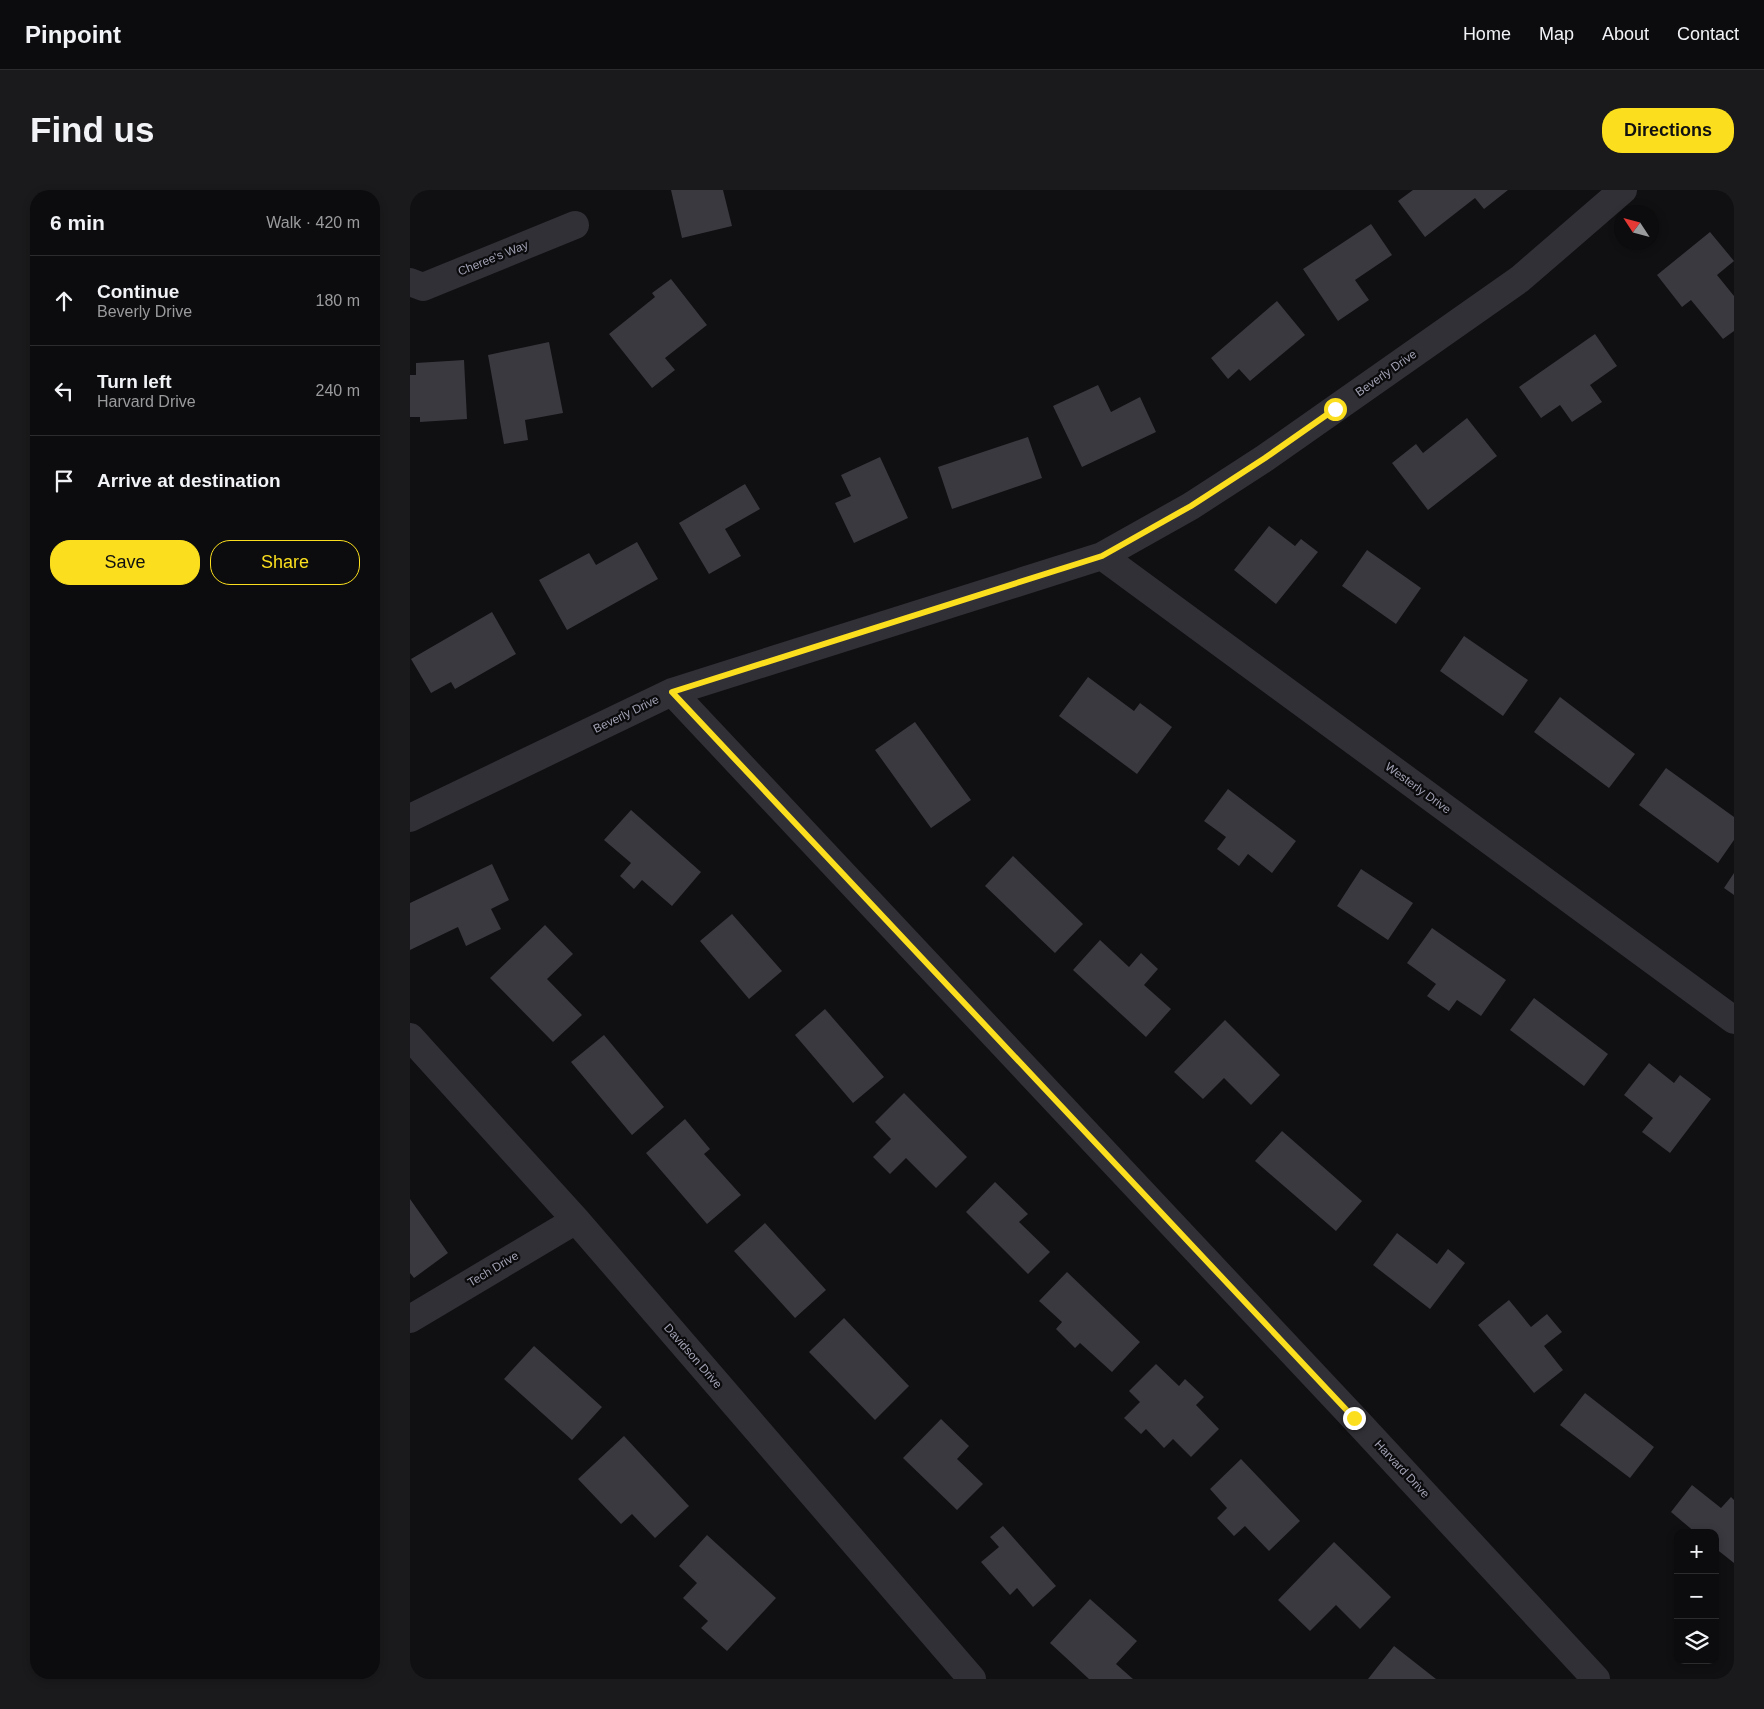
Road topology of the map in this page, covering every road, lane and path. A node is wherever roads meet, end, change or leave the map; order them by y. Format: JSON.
{"nodes":[{"id":1,"x":1623,"y":190,"type":"edge"},
{"id":2,"x":575,"y":225,"type":"dead end"},
{"id":3,"x":410,"y":282,"type":"edge"},
{"id":4,"x":1102,"y":556,"type":"junction"},
{"id":5,"x":672,"y":692,"type":"junction"},
{"id":6,"x":410,"y":818,"type":"edge"},
{"id":7,"x":1734,"y":1020,"type":"edge"},
{"id":8,"x":410,"y":1037,"type":"edge"},
{"id":9,"x":576,"y":1220,"type":"junction"},
{"id":10,"x":410,"y":1319,"type":"edge"},
{"id":11,"x":972,"y":1679,"type":"edge"},
{"id":12,"x":1596,"y":1679,"type":"edge"}],
"edges":[{"from":1,"to":4,"type":"street","name":"Beverly Drive"},
{"from":2,"to":3,"type":"street","name":"Cheree's Way"},
{"from":4,"to":5,"type":"street","name":"Beverly Drive"},
{"from":4,"to":7,"type":"street","name":"Westerly Drive"},
{"from":5,"to":6,"type":"street","name":"Beverly Drive"},
{"from":5,"to":12,"type":"street","name":"Harvard Drive"},
{"from":8,"to":9,"type":"street","name":"Davidson Drive"},
{"from":9,"to":10,"type":"street","name":"Tech Drive"},
{"from":9,"to":11,"type":"street","name":"Davidson Drive"}]}
